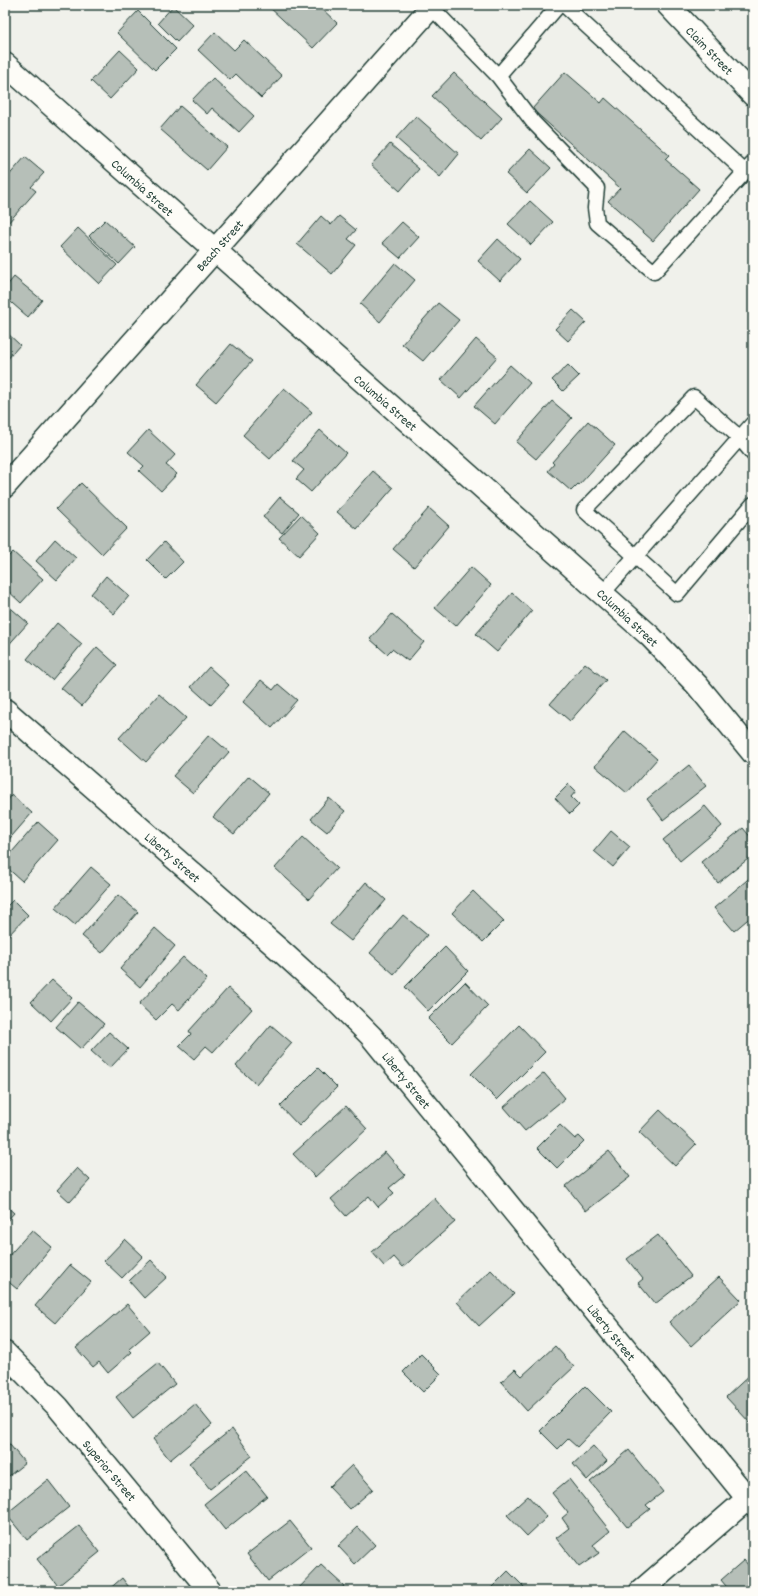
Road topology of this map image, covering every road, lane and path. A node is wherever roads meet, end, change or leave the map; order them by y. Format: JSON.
{"nodes":[{"id":1,"x":559,"y":5,"type":"edge"},
{"id":2,"x":564,"y":5,"type":"edge"},
{"id":3,"x":668,"y":5,"type":"edge"},
{"id":4,"x":432,"y":6,"type":"edge"},
{"id":5,"x":5,"y":64,"type":"edge"},
{"id":6,"x":498,"y":76,"type":"junction"},
{"id":7,"x":753,"y":95,"type":"edge"},
{"id":8,"x":749,"y":168,"type":"edge"},
{"id":9,"x":214,"y":250,"type":"junction"},
{"id":10,"x":753,"y":423,"type":"edge"},
{"id":11,"x":739,"y":437,"type":"junction"},
{"id":12,"x":753,"y":454,"type":"edge"},
{"id":13,"x":5,"y":486,"type":"edge"},
{"id":14,"x":753,"y":504,"type":"edge"},
{"id":15,"x":636,"y":555,"type":"junction"},
{"id":16,"x":603,"y":593,"type":"junction"},
{"id":17,"x":5,"y":710,"type":"edge"},
{"id":18,"x":753,"y":753,"type":"edge"},
{"id":19,"x":5,"y":1353,"type":"edge"},
{"id":20,"x":751,"y":1499,"type":"edge"},
{"id":21,"x":210,"y":1591,"type":"edge"},
{"id":22,"x":641,"y":1591,"type":"edge"}],
"edges":[{"from":1,"to":6,"type":"lane"},
{"from":2,"to":8,"type":"lane"},
{"from":3,"to":7,"type":"street","name":"Claim Street"},
{"from":4,"to":6,"type":"lane"},
{"from":4,"to":9,"type":"street","name":"Beach Street"},
{"from":5,"to":9,"type":"street","name":"Columbia Street"},
{"from":6,"to":8,"type":"lane"},
{"from":9,"to":13,"type":"street","name":"Beach Street"},
{"from":9,"to":16,"type":"street","name":"Columbia Street"},
{"from":10,"to":11,"type":"lane"},
{"from":11,"to":12,"type":"lane"},
{"from":11,"to":15,"type":"lane"},
{"from":11,"to":15,"type":"lane"},
{"from":14,"to":15,"type":"lane"},
{"from":15,"to":16,"type":"lane"},
{"from":16,"to":18,"type":"street","name":"Columbia Street"},
{"from":17,"to":20,"type":"street","name":"Liberty Street"},
{"from":19,"to":21,"type":"street","name":"Superior Street"},
{"from":20,"to":22,"type":"street"}]}
